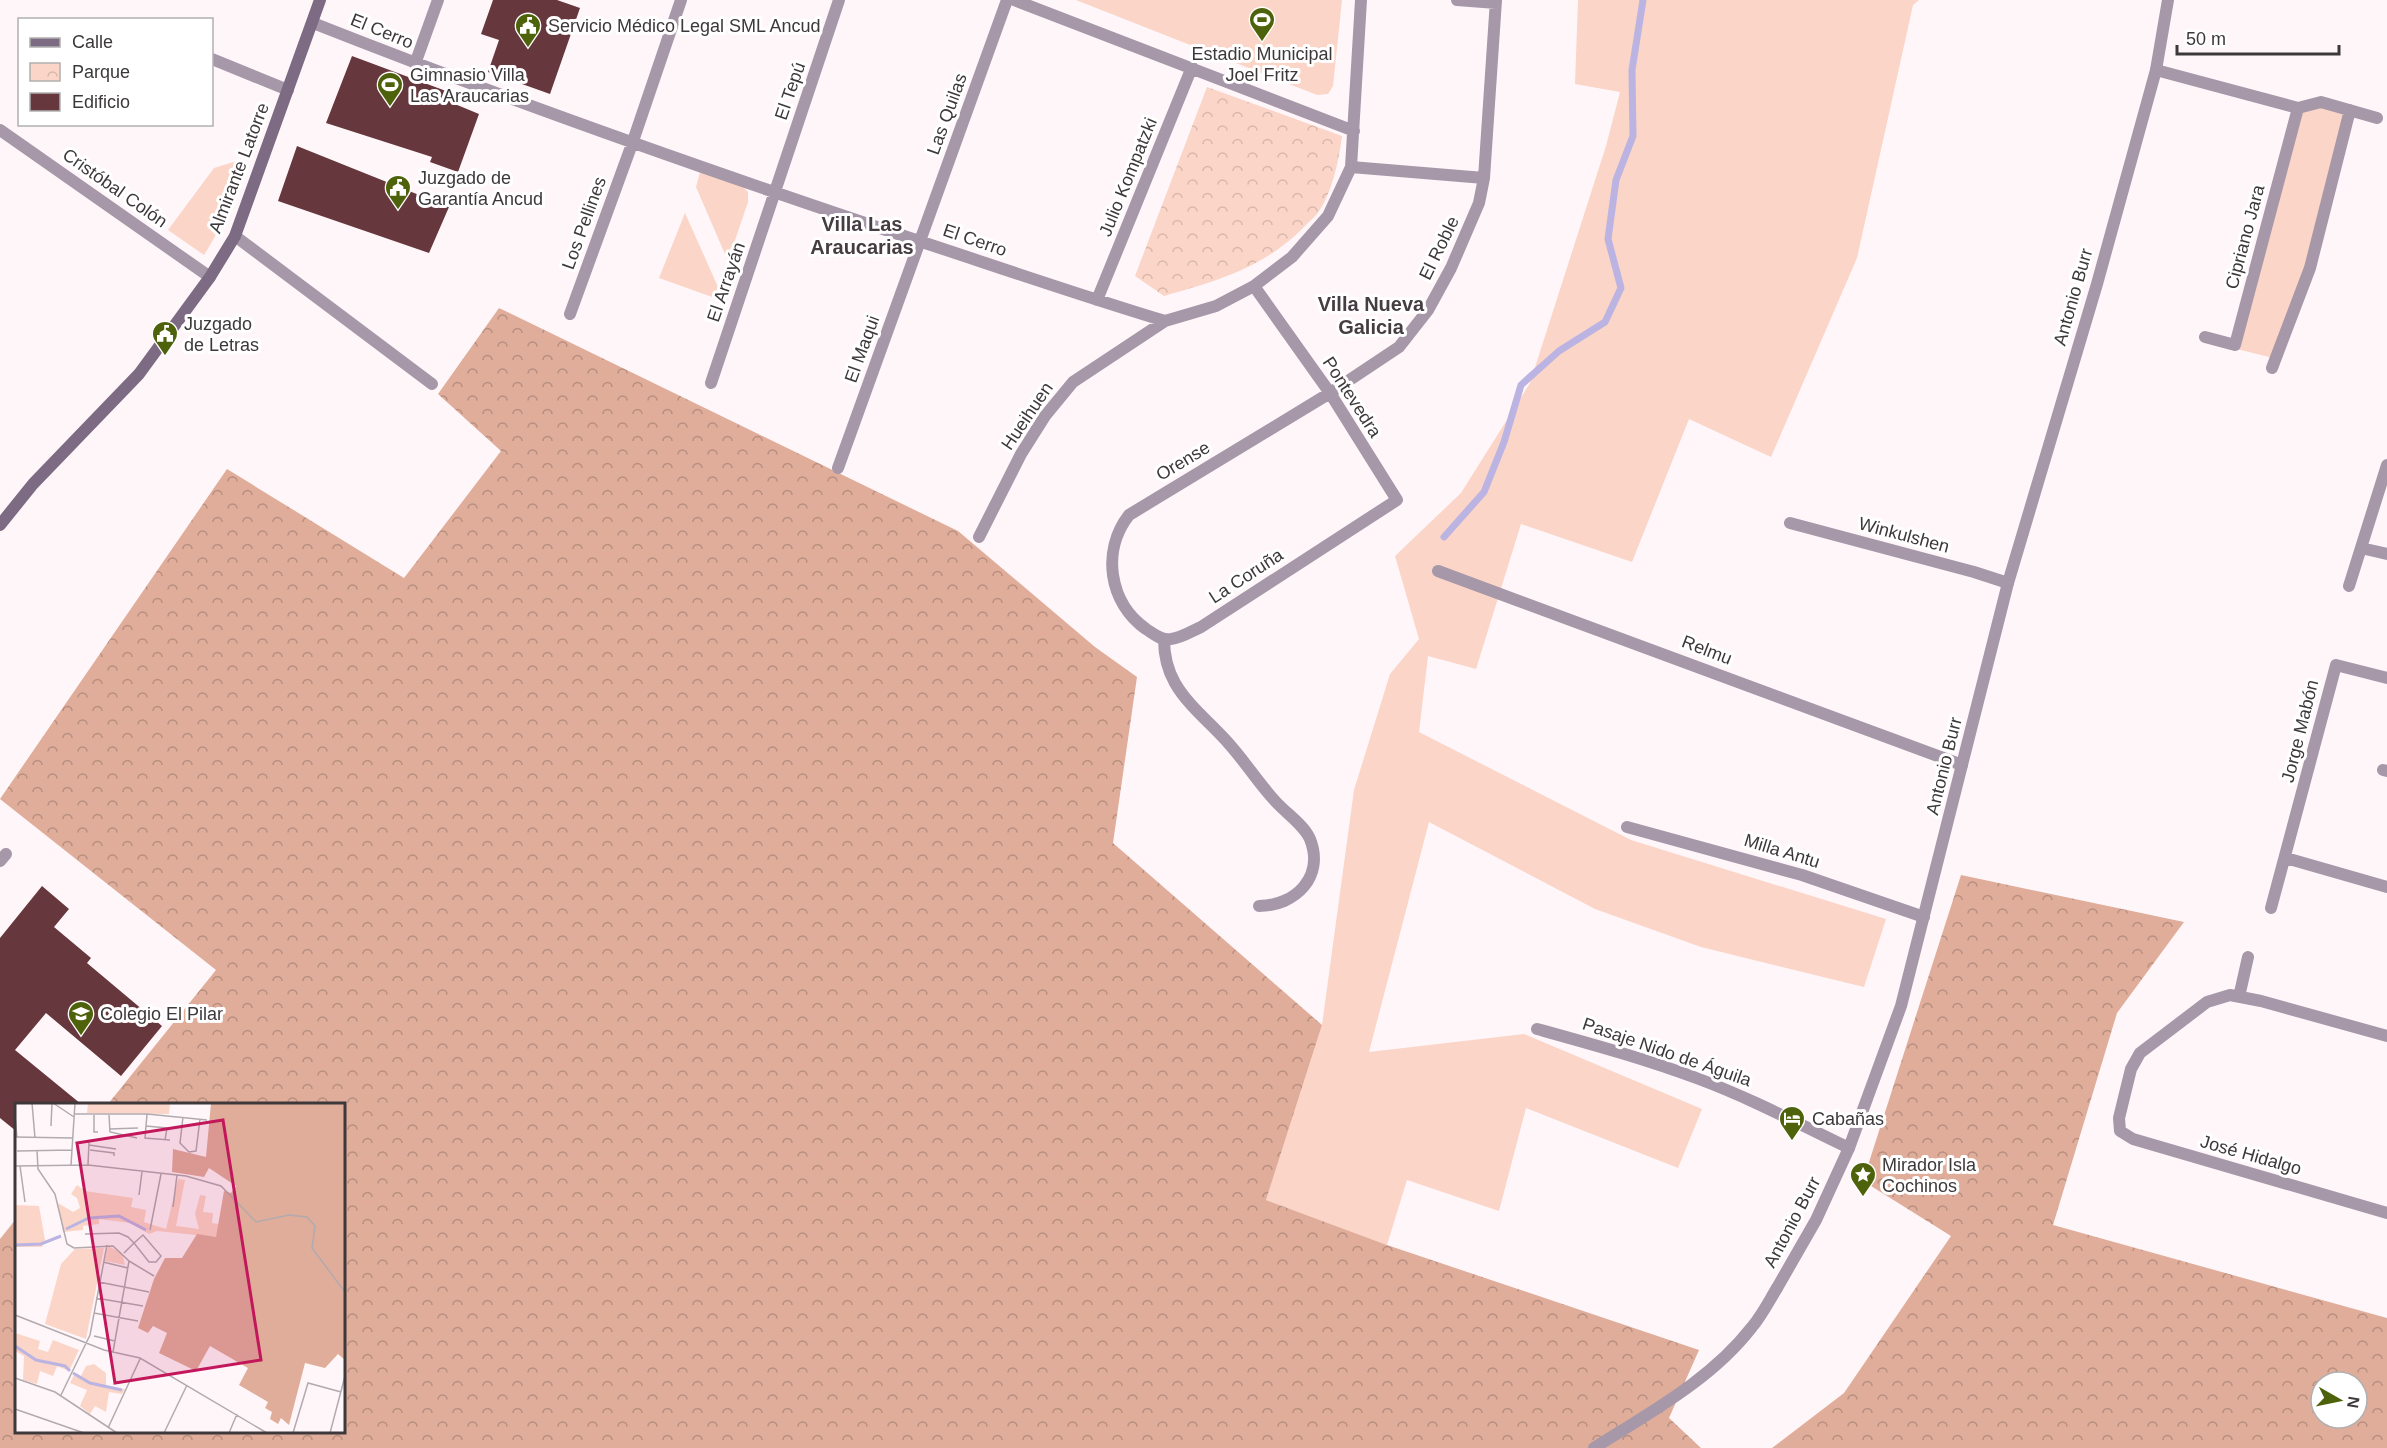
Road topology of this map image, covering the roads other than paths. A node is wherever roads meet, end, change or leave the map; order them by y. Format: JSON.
{"nodes":[{"id":1,"x":320,"y":0,"type":"edge"},
{"id":2,"x":438,"y":0,"type":"edge"},
{"id":3,"x":681,"y":0,"type":"edge"},
{"id":4,"x":839,"y":0,"type":"edge"},
{"id":5,"x":1007,"y":0,"type":"edge"},
{"id":6,"x":1014,"y":0,"type":"edge"},
{"id":7,"x":1361,"y":0,"type":"edge"},
{"id":8,"x":1457,"y":0,"type":"edge"},
{"id":9,"x":2168,"y":0,"type":"edge"},
{"id":10,"x":1496,"y":1,"type":"edge"},
{"id":11,"x":313,"y":23,"type":"junction"},
{"id":12,"x":213,"y":59,"type":"edge"},
{"id":13,"x":415,"y":64,"type":"junction"},
{"id":14,"x":1192,"y":67,"type":"junction"},
{"id":15,"x":2156,"y":70,"type":"junction"},
{"id":16,"x":288,"y":90,"type":"junction"},
{"id":17,"x":2298,"y":108,"type":"junction"},
{"id":18,"x":2350,"y":110,"type":"junction"},
{"id":19,"x":2378,"y":118,"type":"dead end"},
{"id":20,"x":0,"y":130,"type":"edge"},
{"id":21,"x":1354,"y":130,"type":"junction"},
{"id":22,"x":632,"y":144,"type":"junction"},
{"id":23,"x":1351,"y":167,"type":"junction"},
{"id":24,"x":1484,"y":178,"type":"junction"},
{"id":25,"x":775,"y":193,"type":"junction"},
{"id":26,"x":235,"y":236,"type":"junction"},
{"id":27,"x":920,"y":241,"type":"junction"},
{"id":28,"x":210,"y":277,"type":"junction"},
{"id":29,"x":1254,"y":286,"type":"junction"},
{"id":30,"x":1097,"y":300,"type":"junction"},
{"id":31,"x":570,"y":314,"type":"dead end"},
{"id":32,"x":1165,"y":321,"type":"junction"},
{"id":33,"x":2205,"y":338,"type":"dead end"},
{"id":34,"x":2272,"y":368,"type":"dead end"},
{"id":35,"x":711,"y":383,"type":"dead end"},
{"id":36,"x":432,"y":384,"type":"dead end"},
{"id":37,"x":1330,"y":393,"type":"junction"},
{"id":38,"x":2387,"y":465,"type":"edge"},
{"id":39,"x":838,"y":468,"type":"dead end"},
{"id":40,"x":1397,"y":500,"type":"joint"},
{"id":41,"x":1790,"y":523,"type":"dead end"},
{"id":42,"x":0,"y":525,"type":"edge"},
{"id":43,"x":979,"y":537,"type":"dead end"},
{"id":44,"x":2361,"y":548,"type":"junction"},
{"id":45,"x":2387,"y":554,"type":"edge"},
{"id":46,"x":1438,"y":571,"type":"dead end"},
{"id":47,"x":2008,"y":583,"type":"junction"},
{"id":48,"x":2349,"y":586,"type":"dead end"},
{"id":49,"x":1164,"y":639,"type":"junction"},
{"id":50,"x":2387,"y":678,"type":"edge"},
{"id":51,"x":1962,"y":765,"type":"junction"},
{"id":52,"x":1627,"y":827,"type":"dead end"},
{"id":53,"x":2286,"y":858,"type":"junction"},
{"id":54,"x":2387,"y":887,"type":"edge"},
{"id":55,"x":1259,"y":906,"type":"dead end"},
{"id":56,"x":2271,"y":908,"type":"dead end"},
{"id":57,"x":1924,"y":917,"type":"junction"},
{"id":58,"x":2248,"y":957,"type":"dead end"},
{"id":59,"x":2239,"y":997,"type":"junction"},
{"id":60,"x":1537,"y":1029,"type":"dead end"},
{"id":61,"x":2387,"y":1036,"type":"edge"},
{"id":62,"x":1849,"y":1148,"type":"junction"},
{"id":63,"x":2387,"y":1213,"type":"edge"},
{"id":64,"x":1593,"y":1448,"type":"edge"}],
"edges":[{"from":1,"to":11,"type":"main road","name":"Almirante Latorre"},
{"from":2,"to":13,"type":"street"},
{"from":3,"to":22,"type":"street","name":"Los Pellines"},
{"from":4,"to":25,"type":"street","name":"El Tepú"},
{"from":5,"to":27,"type":"street","name":"Las Quilas"},
{"from":6,"to":14,"type":"street"},
{"from":7,"to":21,"type":"street"},
{"from":8,"to":10,"type":"street"},
{"from":9,"to":15,"type":"street","name":"Antonio Burr"},
{"from":10,"to":24,"type":"street","name":"El Roble"},
{"from":11,"to":13,"type":"street","name":"El Cerro"},
{"from":11,"to":16,"type":"main road","name":"Almirante Latorre"},
{"from":12,"to":16,"type":"street"},
{"from":13,"to":22,"type":"street","name":"El Cerro"},
{"from":14,"to":21,"type":"street"},
{"from":14,"to":30,"type":"street","name":"Julio Kompatzki"},
{"from":15,"to":17,"type":"street"},
{"from":15,"to":47,"type":"street","name":"Antonio Burr"},
{"from":16,"to":26,"type":"main road","name":"Almirante Latorre"},
{"from":17,"to":18,"type":"street"},
{"from":17,"to":33,"type":"street","name":"Cipriano Jara"},
{"from":18,"to":19,"type":"street"},
{"from":18,"to":34,"type":"street"},
{"from":20,"to":28,"type":"street","name":"Cristóbal Colón"},
{"from":21,"to":23,"type":"street"},
{"from":22,"to":25,"type":"street","name":"El Cerro"},
{"from":22,"to":31,"type":"street","name":"Los Pellines"},
{"from":23,"to":24,"type":"street"},
{"from":23,"to":29,"type":"street"},
{"from":24,"to":37,"type":"street","name":"El Roble"},
{"from":25,"to":27,"type":"street","name":"El Cerro"},
{"from":25,"to":35,"type":"street","name":"El Arrayán"},
{"from":26,"to":28,"type":"main road","name":"Almirante Latorre"},
{"from":26,"to":36,"type":"street"},
{"from":27,"to":30,"type":"street","name":"El Cerro"},
{"from":27,"to":39,"type":"street","name":"El Maqui"},
{"from":28,"to":42,"type":"main road","name":"Almirante Latorre"},
{"from":29,"to":32,"type":"street"},
{"from":29,"to":37,"type":"street","name":"Pontevedra"},
{"from":30,"to":32,"type":"street","name":"El Cerro"},
{"from":32,"to":43,"type":"street","name":"Hueihuen"},
{"from":37,"to":40,"type":"street","name":"Pontevedra"},
{"from":37,"to":49,"type":"street","name":"Orense"},
{"from":38,"to":44,"type":"street"},
{"from":40,"to":49,"type":"street","name":"La Coruña"},
{"from":41,"to":47,"type":"street","name":"Winkulshen"},
{"from":44,"to":45,"type":"street"},
{"from":44,"to":48,"type":"street"},
{"from":46,"to":51,"type":"street","name":"Relmu"},
{"from":47,"to":51,"type":"street","name":"Antonio Burr"},
{"from":49,"to":55,"type":"street"},
{"from":50,"to":53,"type":"street","name":"Jorge Mabón"},
{"from":51,"to":57,"type":"street","name":"Antonio Burr"},
{"from":52,"to":57,"type":"street","name":"Milla Antu"},
{"from":53,"to":54,"type":"street"},
{"from":53,"to":56,"type":"street","name":"Jorge Mabón"},
{"from":57,"to":62,"type":"street","name":"Antonio Burr"},
{"from":58,"to":59,"type":"street"},
{"from":59,"to":61,"type":"street"},
{"from":59,"to":63,"type":"street","name":"José Hidalgo"},
{"from":60,"to":62,"type":"street","name":"Pasaje Nido de Águila"},
{"from":62,"to":64,"type":"street","name":"Antonio Burr"}]}
